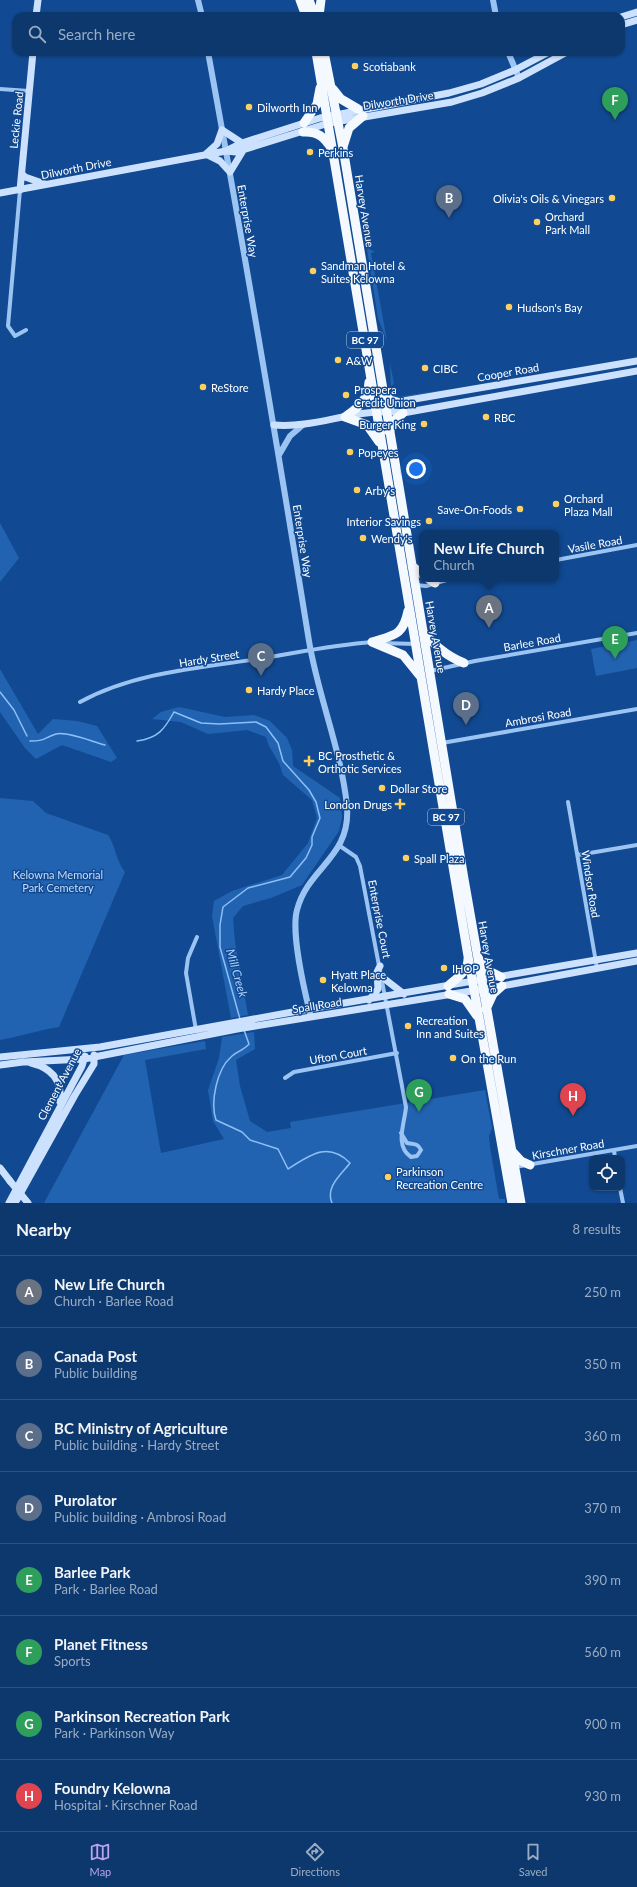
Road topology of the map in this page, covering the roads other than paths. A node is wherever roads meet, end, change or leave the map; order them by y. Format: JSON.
{"nodes":[{"id":1,"x":38,"y":0,"type":"edge"},
{"id":2,"x":198,"y":0,"type":"edge"},
{"id":3,"x":300,"y":0,"type":"edge"},
{"id":4,"x":309,"y":0,"type":"edge"},
{"id":5,"x":321,"y":0,"type":"edge"},
{"id":6,"x":494,"y":0,"type":"edge"},
{"id":7,"x":36,"y":12,"type":"edge"},
{"id":8,"x":201,"y":12,"type":"edge"},
{"id":9,"x":304,"y":12,"type":"edge"},
{"id":10,"x":314,"y":12,"type":"edge"},
{"id":11,"x":320,"y":12,"type":"edge"},
{"id":12,"x":496,"y":12,"type":"edge"},
{"id":13,"x":637,"y":12,"type":"edge"},
{"id":14,"x":625,"y":16,"type":"edge"},
{"id":15,"x":637,"y":20,"type":"edge"},
{"id":16,"x":625,"y":24,"type":"edge"},
{"id":17,"x":33,"y":56,"type":"edge"},
{"id":18,"x":209,"y":56,"type":"edge"},
{"id":19,"x":317,"y":56,"type":"edge"},
{"id":20,"x":325,"y":56,"type":"edge"},
{"id":21,"x":510,"y":56,"type":"edge"},
{"id":22,"x":541,"y":56,"type":"edge"},
{"id":23,"x":560,"y":56,"type":"edge"},
{"id":24,"x":515,"y":70,"type":"junction"},
{"id":25,"x":321,"y":77,"type":"junction"},
{"id":26,"x":519,"y":78,"type":"junction"},
{"id":27,"x":332,"y":88,"type":"junction"},
{"id":28,"x":0,"y":89,"type":"edge"},
{"id":29,"x":30,"y":92,"type":"junction"},
{"id":30,"x":360,"y":113,"type":"junction"},
{"id":31,"x":333,"y":119,"type":"junction"},
{"id":32,"x":304,"y":127,"type":"junction"},
{"id":33,"x":222,"y":130,"type":"junction"},
{"id":34,"x":243,"y":146,"type":"junction"},
{"id":35,"x":226,"y":150,"type":"junction"},
{"id":36,"x":338,"y":150,"type":"junction"},
{"id":37,"x":206,"y":154,"type":"junction"},
{"id":38,"x":230,"y":172,"type":"junction"},
{"id":39,"x":22,"y":174,"type":"junction"},
{"id":40,"x":47,"y":184,"type":"junction"},
{"id":41,"x":20,"y":190,"type":"junction"},
{"id":42,"x":0,"y":193,"type":"edge"},
{"id":43,"x":347,"y":233,"type":"junction"},
{"id":44,"x":358,"y":242,"type":"junction"},
{"id":45,"x":26,"y":330,"type":"dead end"},
{"id":46,"x":637,"y":362,"type":"edge"},
{"id":47,"x":370,"y":371,"type":"junction"},
{"id":48,"x":637,"y":371,"type":"edge"},
{"id":49,"x":383,"y":392,"type":"junction"},
{"id":50,"x":397,"y":402,"type":"junction"},
{"id":51,"x":381,"y":411,"type":"junction"},
{"id":52,"x":402,"y":413,"type":"junction"},
{"id":53,"x":345,"y":417,"type":"junction"},
{"id":54,"x":304,"y":424,"type":"junction"},
{"id":55,"x":274,"y":425,"type":"junction"},
{"id":56,"x":389,"y":432,"type":"junction"},
{"id":57,"x":382,"y":446,"type":"junction"},
{"id":58,"x":279,"y":455,"type":"junction"},
{"id":59,"x":637,"y":545,"type":"edge"},
{"id":60,"x":559,"y":559,"type":"edge"},
{"id":61,"x":407,"y":565,"type":"junction"},
{"id":62,"x":419,"y":572,"type":"edge"},
{"id":63,"x":431,"y":582,"type":"edge"},
{"id":64,"x":415,"y":584,"type":"junction"},
{"id":65,"x":409,"y":606,"type":"junction"},
{"id":66,"x":424,"y":632,"type":"junction"},
{"id":67,"x":637,"y":633,"type":"edge"},
{"id":68,"x":372,"y":642,"type":"junction"},
{"id":69,"x":416,"y":644,"type":"junction"},
{"id":70,"x":311,"y":650,"type":"junction"},
{"id":71,"x":428,"y":661,"type":"junction"},
{"id":72,"x":464,"y":663,"type":"junction"},
{"id":73,"x":430,"y":671,"type":"junction"},
{"id":74,"x":421,"y":678,"type":"junction"},
{"id":75,"x":80,"y":702,"type":"dead end"},
{"id":76,"x":637,"y":709,"type":"edge"},
{"id":77,"x":430,"y":728,"type":"junction"},
{"id":78,"x":442,"y":743,"type":"junction"},
{"id":79,"x":568,"y":802,"type":"dead end"},
{"id":80,"x":637,"y":845,"type":"edge"},
{"id":81,"x":340,"y":846,"type":"junction"},
{"id":82,"x":578,"y":854,"type":"junction"},
{"id":83,"x":197,"y":937,"type":"dead end"},
{"id":84,"x":637,"y":953,"type":"edge"},
{"id":85,"x":468,"y":956,"type":"junction"},
{"id":86,"x":478,"y":958,"type":"junction"},
{"id":87,"x":595,"y":960,"type":"junction"},
{"id":88,"x":637,"y":961,"type":"edge"},
{"id":89,"x":380,"y":966,"type":"junction"},
{"id":90,"x":597,"y":968,"type":"junction"},
{"id":91,"x":382,"y":977,"type":"junction"},
{"id":92,"x":502,"y":981,"type":"junction"},
{"id":93,"x":478,"y":985,"type":"junction"},
{"id":94,"x":449,"y":990,"type":"junction"},
{"id":95,"x":404,"y":994,"type":"junction"},
{"id":96,"x":384,"y":997,"type":"junction"},
{"id":97,"x":369,"y":1000,"type":"junction"},
{"id":98,"x":388,"y":1005,"type":"junction"},
{"id":99,"x":309,"y":1009,"type":"junction"},
{"id":100,"x":486,"y":1009,"type":"junction"},
{"id":101,"x":310,"y":1017,"type":"junction"},
{"id":102,"x":479,"y":1019,"type":"junction"},
{"id":103,"x":237,"y":1026,"type":"junction"},
{"id":104,"x":196,"y":1030,"type":"junction"},
{"id":105,"x":90,"y":1048,"type":"junction"},
{"id":106,"x":397,"y":1053,"type":"junction"},
{"id":107,"x":0,"y":1057,"type":"edge"},
{"id":108,"x":96,"y":1057,"type":"junction"},
{"id":109,"x":84,"y":1059,"type":"junction"},
{"id":110,"x":23,"y":1062,"type":"junction"},
{"id":111,"x":0,"y":1065,"type":"edge"},
{"id":112,"x":284,"y":1078,"type":"dead end"},
{"id":113,"x":59,"y":1106,"type":"junction"},
{"id":114,"x":401,"y":1133,"type":"junction"},
{"id":115,"x":637,"y":1146,"type":"edge"},
{"id":116,"x":511,"y":1149,"type":"junction"},
{"id":117,"x":614,"y":1150,"type":"junction"},
{"id":118,"x":615,"y":1155,"type":"edge"},
{"id":119,"x":504,"y":1162,"type":"junction"},
{"id":120,"x":530,"y":1165,"type":"junction"},
{"id":121,"x":0,"y":1168,"type":"edge"},
{"id":122,"x":514,"y":1168,"type":"junction"},
{"id":123,"x":2,"y":1176,"type":"edge"},
{"id":124,"x":621,"y":1191,"type":"edge"},
{"id":125,"x":9,"y":1203,"type":"edge"},
{"id":126,"x":15,"y":1203,"type":"edge"},
{"id":127,"x":28,"y":1203,"type":"edge"},
{"id":128,"x":512,"y":1203,"type":"edge"},
{"id":129,"x":521,"y":1203,"type":"edge"},
{"id":130,"x":623,"y":1203,"type":"edge"}],
"edges":[{"from":1,"to":7,"type":"main road"},
{"from":2,"to":8,"type":"street"},
{"from":3,"to":9,"type":"highway"},
{"from":4,"to":10,"type":"highway"},
{"from":5,"to":11,"type":"highway"},
{"from":6,"to":12,"type":"street"},
{"from":13,"to":14,"type":"main road"},
{"from":15,"to":16,"type":"main road"},
{"from":17,"to":29,"type":"main road","name":"Leckie Road"},
{"from":18,"to":33,"type":"street","name":"Enterprise Way"},
{"from":19,"to":25,"type":"highway","name":"Harvey Avenue","number":"BC 97"},
{"from":20,"to":27,"type":"highway","name":"Harvey Avenue","number":"BC 97"},
{"from":21,"to":24,"type":"street"},
{"from":22,"to":24,"type":"main road","name":"Dilworth Drive"},
{"from":23,"to":26,"type":"main road","name":"Dilworth Drive"},
{"from":24,"to":26,"type":"street"},
{"from":24,"to":30,"type":"main road","name":"Dilworth Drive"},
{"from":25,"to":31,"type":"highway","name":"Harvey Avenue","number":"BC 97"},
{"from":25,"to":32,"type":"highway"},
{"from":26,"to":30,"type":"main road","name":"Dilworth Drive"},
{"from":27,"to":30,"type":"highway"},
{"from":27,"to":31,"type":"highway","name":"Harvey Avenue","number":"BC 97"},
{"from":28,"to":29,"type":"street"},
{"from":29,"to":39,"type":"main road","name":"Leckie Road"},
{"from":30,"to":31,"type":"main road","name":"Dilworth Drive"},
{"from":30,"to":36,"type":"highway"},
{"from":31,"to":32,"type":"main road","name":"Dilworth Drive"},
{"from":31,"to":36,"type":"highway","name":"Harvey Avenue","number":"BC 97"},
{"from":32,"to":34,"type":"main road","name":"Dilworth Drive"},
{"from":32,"to":36,"type":"highway"},
{"from":33,"to":34,"type":"main road"},
{"from":33,"to":35,"type":"street","name":"Enterprise Way"},
{"from":33,"to":37,"type":"main road"},
{"from":34,"to":35,"type":"main road","name":"Dilworth Drive"},
{"from":34,"to":38,"type":"main road"},
{"from":35,"to":37,"type":"main road","name":"Dilworth Drive"},
{"from":35,"to":38,"type":"street","name":"Enterprise Way"},
{"from":36,"to":43,"type":"highway","name":"Harvey Avenue","number":"BC 97"},
{"from":36,"to":44,"type":"highway","name":"Harvey Avenue","number":"BC 97"},
{"from":37,"to":38,"type":"main road"},
{"from":37,"to":40,"type":"main road","name":"Dilworth Drive"},
{"from":38,"to":55,"type":"street","name":"Enterprise Way"},
{"from":39,"to":40,"type":"main road"},
{"from":39,"to":41,"type":"main road","name":"Leckie Road"},
{"from":40,"to":41,"type":"main road","name":"Dilworth Drive"},
{"from":41,"to":42,"type":"main road","name":"Dilworth Drive"},
{"from":41,"to":45,"type":"street"},
{"from":43,"to":44,"type":"highway"},
{"from":43,"to":47,"type":"highway","name":"Harvey Avenue","number":"BC 97"},
{"from":44,"to":49,"type":"highway","name":"Harvey Avenue","number":"BC 97"},
{"from":46,"to":50,"type":"main road","name":"Cooper Road"},
{"from":47,"to":51,"type":"highway","name":"Harvey Avenue","number":"BC 97"},
{"from":47,"to":53,"type":"highway"},
{"from":48,"to":52,"type":"main road","name":"Cooper Road"},
{"from":49,"to":50,"type":"highway"},
{"from":49,"to":51,"type":"highway","name":"Harvey Avenue","number":"BC 97"},
{"from":50,"to":51,"type":"main road","name":"Cooper Road"},
{"from":51,"to":52,"type":"main road","name":"Cooper Road"},
{"from":51,"to":53,"type":"main road","name":"Cooper Road"},
{"from":51,"to":56,"type":"highway","name":"Harvey Avenue","number":"BC 97"},
{"from":51,"to":57,"type":"highway","name":"Harvey Avenue","number":"BC 97"},
{"from":52,"to":56,"type":"highway"},
{"from":53,"to":54,"type":"main road","name":"Cooper Road"},
{"from":53,"to":57,"type":"highway"},
{"from":54,"to":55,"type":"main road","name":"Cooper Road"},
{"from":54,"to":58,"type":"street"},
{"from":55,"to":58,"type":"street","name":"Enterprise Way"},
{"from":56,"to":61,"type":"highway","name":"Harvey Avenue","number":"BC 97"},
{"from":57,"to":61,"type":"highway","name":"Harvey Avenue","number":"BC 97"},
{"from":58,"to":70,"type":"street","name":"Enterprise Way"},
{"from":59,"to":60,"type":"street","name":"Vasile Road"},
{"from":61,"to":62,"type":"highway"},
{"from":61,"to":64,"type":"highway"},
{"from":61,"to":65,"type":"highway","name":"Harvey Avenue","number":"BC 97"},
{"from":63,"to":64,"type":"street"},
{"from":64,"to":66,"type":"highway","name":"Harvey Avenue","number":"BC 97"},
{"from":65,"to":68,"type":"highway"},
{"from":65,"to":69,"type":"highway","name":"Harvey Avenue","number":"BC 97"},
{"from":66,"to":71,"type":"highway","name":"Harvey Avenue","number":"BC 97"},
{"from":66,"to":72,"type":"highway"},
{"from":67,"to":72,"type":"street","name":"Barlee Road"},
{"from":68,"to":69,"type":"street","name":"Hardy Street"},
{"from":68,"to":70,"type":"street","name":"Hardy Street"},
{"from":68,"to":74,"type":"highway"},
{"from":69,"to":71,"type":"highway"},
{"from":69,"to":74,"type":"highway","name":"Harvey Avenue","number":"BC 97"},
{"from":70,"to":75,"type":"street","name":"Hardy Street"},
{"from":70,"to":81,"type":"street","name":"Enterprise Way"},
{"from":71,"to":73,"type":"highway","name":"Harvey Avenue","number":"BC 97"},
{"from":72,"to":73,"type":"street","name":"Barlee Road"},
{"from":73,"to":78,"type":"highway","name":"Harvey Avenue","number":"BC 97"},
{"from":74,"to":77,"type":"highway","name":"Harvey Avenue","number":"BC 97"},
{"from":76,"to":78,"type":"street","name":"Ambrosi Road"},
{"from":77,"to":78,"type":"highway"},
{"from":77,"to":85,"type":"highway","name":"Harvey Avenue","number":"BC 97"},
{"from":78,"to":86,"type":"highway","name":"Harvey Avenue","number":"BC 97"},
{"from":79,"to":82,"type":"street","name":"Windsor Road"},
{"from":80,"to":82,"type":"street"},
{"from":81,"to":89,"type":"street","name":"Enterprise Court"},
{"from":81,"to":99,"type":"street","name":"Enterprise Way"},
{"from":82,"to":87,"type":"street","name":"Windsor Road"},
{"from":83,"to":104,"type":"street"},
{"from":84,"to":87,"type":"main road","name":"Spall Road"},
{"from":85,"to":93,"type":"highway","name":"Harvey Avenue","number":"BC 97"},
{"from":85,"to":94,"type":"highway"},
{"from":86,"to":92,"type":"highway"},
{"from":86,"to":93,"type":"highway","name":"Harvey Avenue","number":"BC 97"},
{"from":87,"to":90,"type":"street","name":"Windsor Road"},
{"from":87,"to":92,"type":"main road","name":"Spall Road"},
{"from":88,"to":90,"type":"main road","name":"Spall Road"},
{"from":89,"to":91,"type":"street","name":"Enterprise Court"},
{"from":89,"to":97,"type":"main road"},
{"from":90,"to":92,"type":"main road","name":"Spall Road"},
{"from":91,"to":95,"type":"main road"},
{"from":91,"to":96,"type":"street","name":"Enterprise Court"},
{"from":92,"to":93,"type":"main road","name":"Spall Road"},
{"from":92,"to":100,"type":"highway"},
{"from":93,"to":94,"type":"main road","name":"Spall Road"},
{"from":93,"to":100,"type":"highway","name":"Harvey Avenue","number":"BC 97"},
{"from":93,"to":102,"type":"highway","name":"Harvey Avenue","number":"BC 97"},
{"from":94,"to":95,"type":"main road","name":"Spall Road"},
{"from":94,"to":98,"type":"main road","name":"Spall Road"},
{"from":94,"to":102,"type":"highway"},
{"from":95,"to":96,"type":"main road","name":"Spall Road"},
{"from":96,"to":97,"type":"main road","name":"Spall Road"},
{"from":96,"to":98,"type":"street","name":"Enterprise Court"},
{"from":97,"to":99,"type":"main road","name":"Spall Road"},
{"from":98,"to":101,"type":"main road","name":"Spall Road"},
{"from":98,"to":106,"type":"street","name":"Enterprise Court"},
{"from":99,"to":101,"type":"street","name":"Enterprise Way"},
{"from":99,"to":103,"type":"main road","name":"Spall Road"},
{"from":100,"to":116,"type":"highway","name":"Harvey Avenue","number":"BC 97"},
{"from":101,"to":103,"type":"main road","name":"Spall Road"},
{"from":102,"to":119,"type":"highway","name":"Harvey Avenue","number":"BC 97"},
{"from":103,"to":104,"type":"main road","name":"Spall Road"},
{"from":103,"to":108,"type":"main road","name":"Spall Road"},
{"from":104,"to":105,"type":"main road","name":"Spall Road"},
{"from":105,"to":107,"type":"main road","name":"Spall Road"},
{"from":105,"to":108,"type":"main road","name":"Clement Avenue"},
{"from":105,"to":109,"type":"main road","name":"Clement Avenue"},
{"from":106,"to":112,"type":"street","name":"Ufton Court"},
{"from":106,"to":114,"type":"street","name":"Enterprise Court"},
{"from":108,"to":109,"type":"main road","name":"Spall Road"},
{"from":108,"to":126,"type":"main road","name":"Clement Avenue"},
{"from":109,"to":110,"type":"main road","name":"Spall Road"},
{"from":109,"to":113,"type":"main road","name":"Clement Avenue"},
{"from":110,"to":111,"type":"main road","name":"Spall Road"},
{"from":110,"to":113,"type":"main road"},
{"from":113,"to":125,"type":"main road","name":"Clement Avenue"},
{"from":114,"to":114,"type":"street"},
{"from":115,"to":117,"type":"street","name":"Kirschner Road"},
{"from":116,"to":120,"type":"highway"},
{"from":116,"to":122,"type":"highway","name":"Harvey Avenue","number":"BC 97"},
{"from":117,"to":118,"type":"street"},
{"from":117,"to":120,"type":"street","name":"Kirschner Road"},
{"from":119,"to":122,"type":"street"},
{"from":119,"to":128,"type":"highway","name":"Harvey Avenue","number":"BC 97"},
{"from":120,"to":122,"type":"street","name":"Kirschner Road"},
{"from":121,"to":123,"type":"main road"},
{"from":122,"to":129,"type":"highway","name":"Harvey Avenue","number":"BC 97"},
{"from":123,"to":127,"type":"main road","bridge":true},
{"from":124,"to":130,"type":"street"}]}
